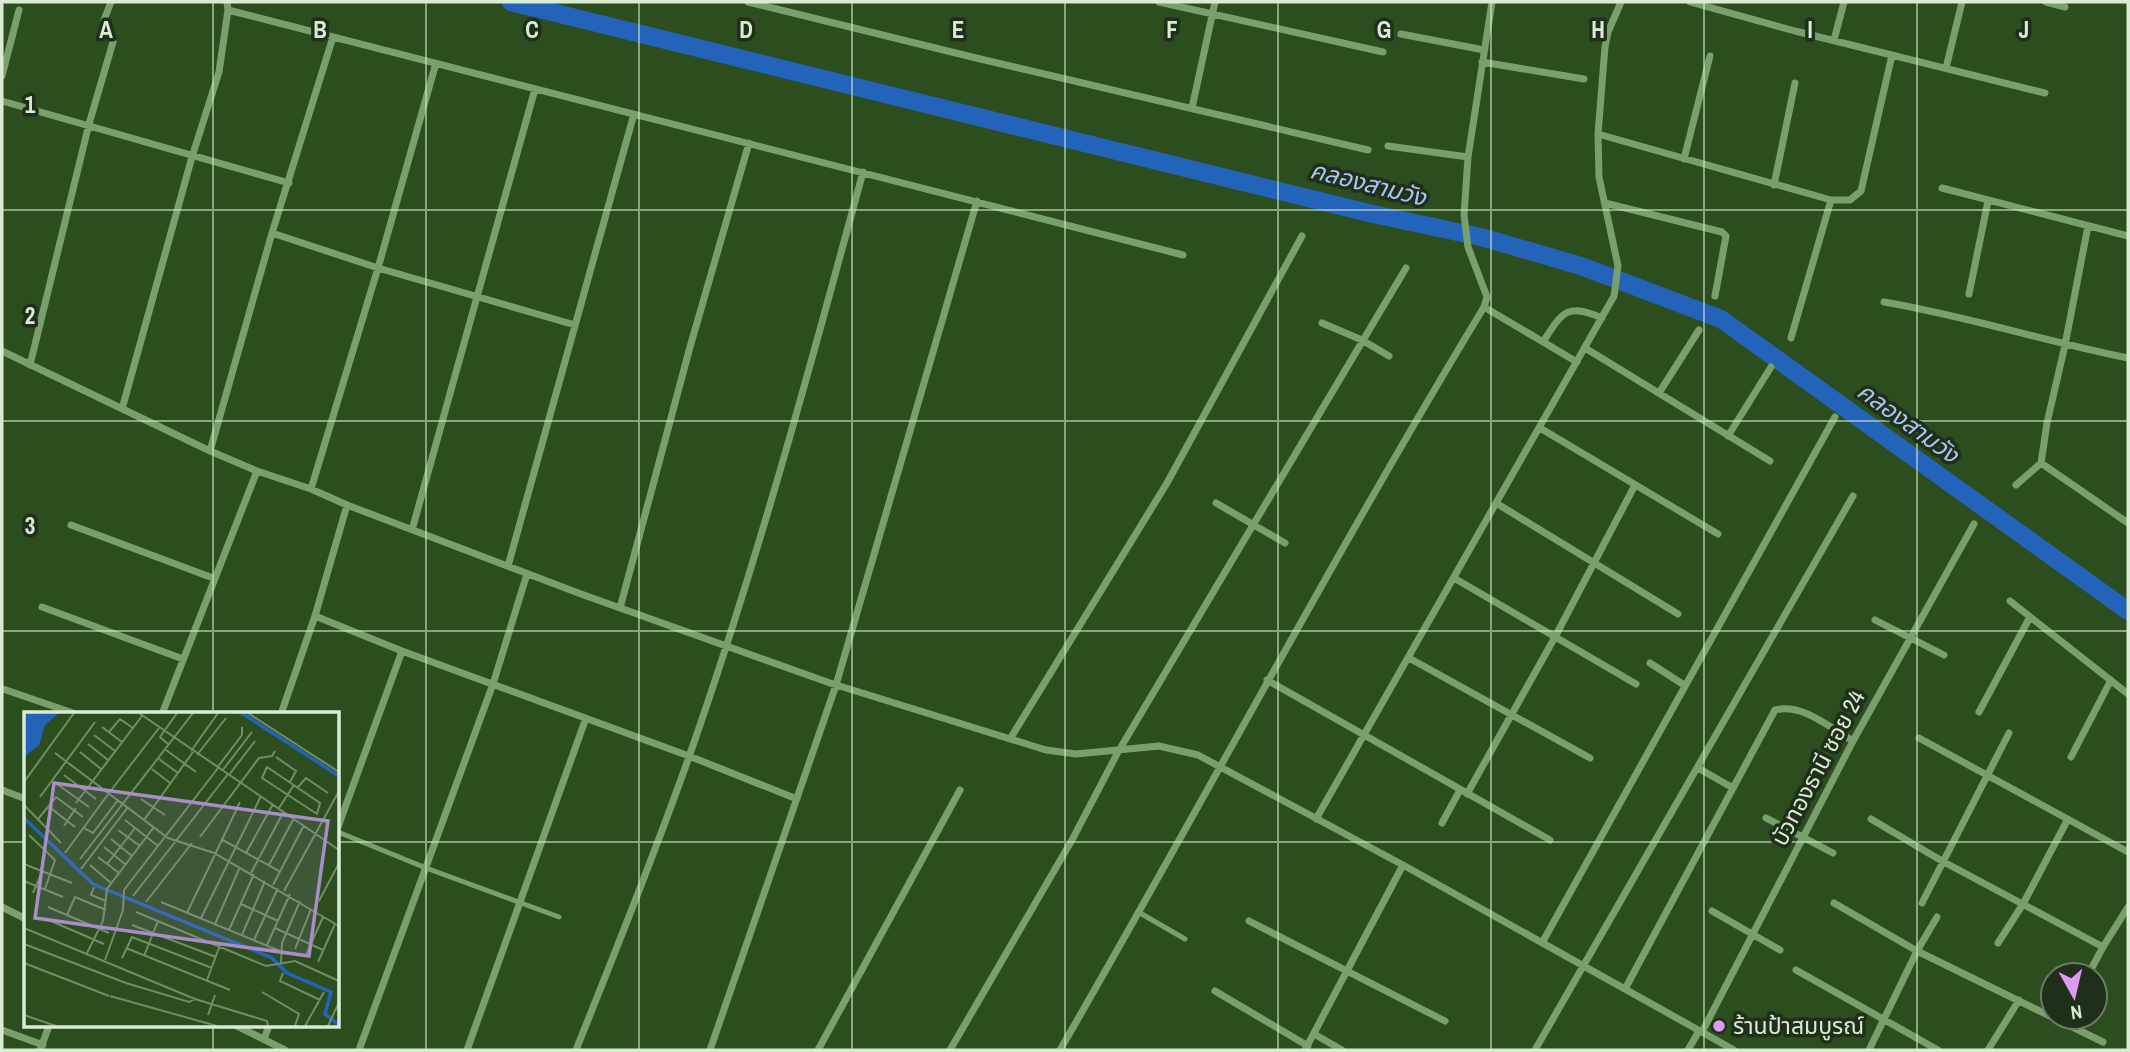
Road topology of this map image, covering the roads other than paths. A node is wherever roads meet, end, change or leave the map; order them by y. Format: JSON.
{"nodes":[{"id":1,"x":111,"y":2,"type":"edge"},
{"id":2,"x":748,"y":2,"type":"edge"},
{"id":3,"x":1159,"y":2,"type":"edge"},
{"id":4,"x":1215,"y":2,"type":"edge"},
{"id":5,"x":1492,"y":2,"type":"edge"},
{"id":6,"x":1620,"y":2,"type":"edge"},
{"id":7,"x":1690,"y":2,"type":"edge"},
{"id":8,"x":1844,"y":2,"type":"edge"},
{"id":9,"x":1962,"y":2,"type":"edge"},
{"id":10,"x":2046,"y":2,"type":"edge"},
{"id":11,"x":228,"y":6,"type":"edge"},
{"id":12,"x":2065,"y":7,"type":"dead end"},
{"id":13,"x":19,"y":10,"type":"dead end"},
{"id":14,"x":1212,"y":15,"type":"junction"},
{"id":15,"x":104,"y":20,"type":"dead end"},
{"id":16,"x":1401,"y":34,"type":"dead end"},
{"id":17,"x":333,"y":37,"type":"junction"},
{"id":18,"x":1834,"y":40,"type":"junction"},
{"id":19,"x":113,"y":42,"type":"dead end"},
{"id":20,"x":1484,"y":50,"type":"junction"},
{"id":21,"x":1383,"y":52,"type":"dead end"},
{"id":22,"x":1892,"y":55,"type":"junction"},
{"id":23,"x":1710,"y":56,"type":"dead end"},
{"id":24,"x":1482,"y":62,"type":"junction"},
{"id":25,"x":436,"y":63,"type":"junction"},
{"id":26,"x":1946,"y":68,"type":"junction"},
{"id":27,"x":2,"y":76,"type":"edge"},
{"id":28,"x":1584,"y":79,"type":"dead end"},
{"id":29,"x":1796,"y":83,"type":"dead end"},
{"id":30,"x":535,"y":89,"type":"junction"},
{"id":31,"x":2045,"y":93,"type":"dead end"},
{"id":32,"x":2,"y":101,"type":"edge"},
{"id":33,"x":1192,"y":108,"type":"junction"},
{"id":34,"x":634,"y":114,"type":"junction"},
{"id":35,"x":89,"y":124,"type":"junction"},
{"id":36,"x":1598,"y":135,"type":"junction"},
{"id":37,"x":749,"y":143,"type":"junction"},
{"id":38,"x":1388,"y":146,"type":"dead end"},
{"id":39,"x":1368,"y":150,"type":"dead end"},
{"id":40,"x":1468,"y":156,"type":"junction"},
{"id":41,"x":192,"y":157,"type":"junction"},
{"id":42,"x":1684,"y":159,"type":"junction"},
{"id":43,"x":863,"y":172,"type":"junction"},
{"id":44,"x":289,"y":183,"type":"junction"},
{"id":45,"x":1774,"y":184,"type":"junction"},
{"id":46,"x":1942,"y":188,"type":"dead end"},
{"id":47,"x":1831,"y":200,"type":"junction"},
{"id":48,"x":977,"y":201,"type":"junction"},
{"id":49,"x":1989,"y":201,"type":"junction"},
{"id":50,"x":1605,"y":203,"type":"junction"},
{"id":51,"x":2088,"y":226,"type":"junction"},
{"id":52,"x":272,"y":233,"type":"junction"},
{"id":53,"x":1302,"y":236,"type":"dead end"},
{"id":54,"x":2128,"y":236,"type":"edge"},
{"id":55,"x":1182,"y":255,"type":"dead end"},
{"id":56,"x":378,"y":268,"type":"junction"},
{"id":57,"x":1406,"y":268,"type":"dead end"},
{"id":58,"x":1969,"y":294,"type":"dead end"},
{"id":59,"x":1715,"y":296,"type":"dead end"},
{"id":60,"x":478,"y":297,"type":"junction"},
{"id":61,"x":1884,"y":302,"type":"dead end"},
{"id":62,"x":1484,"y":307,"type":"junction"},
{"id":63,"x":1602,"y":318,"type":"junction"},
{"id":64,"x":1322,"y":323,"type":"dead end"},
{"id":65,"x":575,"y":325,"type":"junction"},
{"id":66,"x":1699,"y":330,"type":"dead end"},
{"id":67,"x":1791,"y":338,"type":"dead end"},
{"id":68,"x":1362,"y":340,"type":"junction"},
{"id":69,"x":1543,"y":342,"type":"junction"},
{"id":70,"x":2066,"y":345,"type":"junction"},
{"id":71,"x":1585,"y":348,"type":"junction"},
{"id":72,"x":2,"y":351,"type":"edge"},
{"id":73,"x":1389,"y":356,"type":"dead end"},
{"id":74,"x":2128,"y":358,"type":"edge"},
{"id":75,"x":1577,"y":362,"type":"junction"},
{"id":76,"x":30,"y":365,"type":"junction"},
{"id":77,"x":1771,"y":367,"type":"dead end"},
{"id":78,"x":1659,"y":393,"type":"junction"},
{"id":79,"x":122,"y":410,"type":"junction"},
{"id":80,"x":1835,"y":417,"type":"dead end"},
{"id":81,"x":1540,"y":429,"type":"junction"},
{"id":82,"x":1728,"y":436,"type":"junction"},
{"id":83,"x":210,"y":451,"type":"junction"},
{"id":84,"x":1770,"y":461,"type":"dead end"},
{"id":85,"x":2041,"y":463,"type":"junction"},
{"id":86,"x":257,"y":471,"type":"junction"},
{"id":87,"x":1635,"y":485,"type":"junction"},
{"id":88,"x":2017,"y":485,"type":"dead end"},
{"id":89,"x":311,"y":489,"type":"junction"},
{"id":90,"x":1853,"y":496,"type":"dead end"},
{"id":91,"x":1216,"y":503,"type":"dead end"},
{"id":92,"x":1496,"y":503,"type":"junction"},
{"id":93,"x":347,"y":505,"type":"junction"},
{"id":94,"x":2128,"y":523,"type":"edge"},
{"id":95,"x":1252,"y":524,"type":"junction"},
{"id":96,"x":1974,"y":524,"type":"dead end"},
{"id":97,"x":71,"y":525,"type":"dead end"},
{"id":98,"x":412,"y":530,"type":"junction"},
{"id":99,"x":1718,"y":534,"type":"dead end"},
{"id":100,"x":1285,"y":543,"type":"dead end"},
{"id":101,"x":1594,"y":563,"type":"junction"},
{"id":102,"x":508,"y":566,"type":"junction"},
{"id":103,"x":527,"y":573,"type":"junction"},
{"id":104,"x":213,"y":578,"type":"junction"},
{"id":105,"x":1454,"y":578,"type":"junction"},
{"id":106,"x":2010,"y":601,"type":"dead end"},
{"id":107,"x":42,"y":607,"type":"dead end"},
{"id":108,"x":620,"y":608,"type":"junction"},
{"id":109,"x":1678,"y":614,"type":"dead end"},
{"id":110,"x":315,"y":616,"type":"junction"},
{"id":111,"x":2030,"y":617,"type":"junction"},
{"id":112,"x":1875,"y":620,"type":"dead end"},
{"id":113,"x":1555,"y":637,"type":"junction"},
{"id":114,"x":1911,"y":638,"type":"junction"},
{"id":115,"x":726,"y":646,"type":"junction"},
{"id":116,"x":402,"y":651,"type":"junction"},
{"id":117,"x":1944,"y":655,"type":"dead end"},
{"id":118,"x":1409,"y":658,"type":"junction"},
{"id":119,"x":183,"y":659,"type":"junction"},
{"id":120,"x":1650,"y":663,"type":"dead end"},
{"id":121,"x":1267,"y":680,"type":"junction"},
{"id":122,"x":2111,"y":680,"type":"junction"},
{"id":123,"x":493,"y":684,"type":"junction"},
{"id":124,"x":1636,"y":684,"type":"dead end"},
{"id":125,"x":836,"y":685,"type":"junction"},
{"id":126,"x":1684,"y":685,"type":"junction"},
{"id":127,"x":3,"y":689,"type":"edge"},
{"id":128,"x":2128,"y":694,"type":"edge"},
{"id":129,"x":70,"y":712,"type":"edge"},
{"id":130,"x":163,"y":712,"type":"edge"},
{"id":131,"x":282,"y":712,"type":"edge"},
{"id":132,"x":1979,"y":712,"type":"dead end"},
{"id":133,"x":1510,"y":714,"type":"junction"},
{"id":134,"x":586,"y":718,"type":"junction"},
{"id":135,"x":2009,"y":733,"type":"dead end"},
{"id":136,"x":1364,"y":737,"type":"junction"},
{"id":137,"x":1010,"y":738,"type":"junction"},
{"id":138,"x":1920,"y":738,"type":"dead end"},
{"id":139,"x":1853,"y":741,"type":"junction"},
{"id":140,"x":1118,"y":752,"type":"junction"},
{"id":141,"x":689,"y":756,"type":"junction"},
{"id":142,"x":2071,"y":757,"type":"dead end"},
{"id":143,"x":1590,"y":758,"type":"dead end"},
{"id":144,"x":1221,"y":767,"type":"junction"},
{"id":145,"x":1698,"y":768,"type":"junction"},
{"id":146,"x":1988,"y":775,"type":"junction"},
{"id":147,"x":1733,"y":788,"type":"junction"},
{"id":148,"x":2,"y":790,"type":"edge"},
{"id":149,"x":960,"y":790,"type":"dead end"},
{"id":150,"x":1463,"y":792,"type":"junction"},
{"id":151,"x":24,"y":798,"type":"edge"},
{"id":152,"x":797,"y":799,"type":"junction"},
{"id":153,"x":1766,"y":818,"type":"dead end"},
{"id":154,"x":1316,"y":819,"type":"junction"},
{"id":155,"x":1871,"y":819,"type":"dead end"},
{"id":156,"x":2068,"y":819,"type":"junction"},
{"id":157,"x":340,"y":823,"type":"edge"},
{"id":158,"x":1443,"y":823,"type":"dead end"},
{"id":159,"x":340,"y":830,"type":"edge"},
{"id":160,"x":1803,"y":836,"type":"junction"},
{"id":161,"x":1550,"y":840,"type":"dead end"},
{"id":162,"x":2128,"y":852,"type":"edge"},
{"id":163,"x":1833,"y":853,"type":"dead end"},
{"id":164,"x":1942,"y":862,"type":"junction"},
{"id":165,"x":1403,"y":865,"type":"junction"},
{"id":166,"x":426,"y":868,"type":"junction"},
{"id":167,"x":521,"y":902,"type":"junction"},
{"id":168,"x":1834,"y":903,"type":"dead end"},
{"id":169,"x":1922,"y":903,"type":"dead end"},
{"id":170,"x":2023,"y":904,"type":"junction"},
{"id":171,"x":2,"y":906,"type":"edge"},
{"id":172,"x":2128,"y":907,"type":"edge"},
{"id":173,"x":1712,"y":911,"type":"dead end"},
{"id":174,"x":1140,"y":913,"type":"junction"},
{"id":175,"x":559,"y":917,"type":"dead end"},
{"id":176,"x":1937,"y":917,"type":"dead end"},
{"id":177,"x":24,"y":918,"type":"edge"},
{"id":178,"x":1249,"y":921,"type":"dead end"},
{"id":179,"x":1753,"y":934,"type":"junction"},
{"id":180,"x":1185,"y":939,"type":"dead end"},
{"id":181,"x":1542,"y":943,"type":"junction"},
{"id":182,"x":1998,"y":943,"type":"dead end"},
{"id":183,"x":2103,"y":947,"type":"junction"},
{"id":184,"x":1780,"y":950,"type":"dead end"},
{"id":185,"x":1917,"y":951,"type":"junction"},
{"id":186,"x":2096,"y":961,"type":"edge"},
{"id":187,"x":1583,"y":966,"type":"junction"},
{"id":188,"x":1796,"y":970,"type":"dead end"},
{"id":189,"x":1348,"y":973,"type":"junction"},
{"id":190,"x":1625,"y":989,"type":"junction"},
{"id":191,"x":1216,"y":991,"type":"dead end"},
{"id":192,"x":2019,"y":1000,"type":"junction"},
{"id":193,"x":1884,"y":1020,"type":"junction"},
{"id":194,"x":1445,"y":1021,"type":"dead end"},
{"id":195,"x":48,"y":1028,"type":"edge"},
{"id":196,"x":241,"y":1028,"type":"edge"},
{"id":197,"x":267,"y":1028,"type":"edge"},
{"id":198,"x":2,"y":1030,"type":"edge"},
{"id":199,"x":1700,"y":1032,"type":"junction"},
{"id":200,"x":1314,"y":1034,"type":"junction"},
{"id":201,"x":264,"y":1039,"type":"junction"},
{"id":202,"x":2103,"y":1042,"type":"dead end"},
{"id":203,"x":41,"y":1048,"type":"edge"},
{"id":204,"x":1307,"y":1048,"type":"edge"},
{"id":205,"x":285,"y":1050,"type":"edge"},
{"id":206,"x":359,"y":1050,"type":"edge"},
{"id":207,"x":467,"y":1050,"type":"edge"},
{"id":208,"x":576,"y":1050,"type":"edge"},
{"id":209,"x":710,"y":1050,"type":"edge"},
{"id":210,"x":818,"y":1050,"type":"edge"},
{"id":211,"x":950,"y":1050,"type":"edge"},
{"id":212,"x":1060,"y":1050,"type":"edge"},
{"id":213,"x":1342,"y":1050,"type":"edge"},
{"id":214,"x":1535,"y":1050,"type":"edge"},
{"id":215,"x":1688,"y":1050,"type":"edge"},
{"id":216,"x":1734,"y":1050,"type":"edge"},
{"id":217,"x":1869,"y":1050,"type":"edge"},
{"id":218,"x":1938,"y":1050,"type":"edge"},
{"id":219,"x":1989,"y":1050,"type":"edge"}],
"edges":[{"from":1,"to":15,"type":"street"},
{"from":2,"to":33,"type":"street"},
{"from":3,"to":14,"type":"street"},
{"from":4,"to":14,"type":"street"},
{"from":5,"to":20,"type":"street"},
{"from":6,"to":36,"type":"street"},
{"from":7,"to":18,"type":"street"},
{"from":8,"to":18,"type":"street"},
{"from":9,"to":26,"type":"street"},
{"from":10,"to":12,"type":"street"},
{"from":11,"to":17,"type":"street"},
{"from":11,"to":41,"type":"street"},
{"from":13,"to":27,"type":"street"},
{"from":14,"to":21,"type":"street"},
{"from":14,"to":33,"type":"street"},
{"from":16,"to":20,"type":"street"},
{"from":17,"to":25,"type":"street"},
{"from":17,"to":44,"type":"street"},
{"from":18,"to":22,"type":"street"},
{"from":19,"to":35,"type":"street"},
{"from":20,"to":24,"type":"street"},
{"from":22,"to":26,"type":"street"},
{"from":22,"to":47,"type":"street"},
{"from":23,"to":42,"type":"street"},
{"from":24,"to":28,"type":"street"},
{"from":24,"to":40,"type":"street"},
{"from":25,"to":30,"type":"street"},
{"from":25,"to":56,"type":"street"},
{"from":26,"to":31,"type":"street"},
{"from":29,"to":45,"type":"street"},
{"from":30,"to":34,"type":"street"},
{"from":30,"to":60,"type":"street"},
{"from":32,"to":35,"type":"street"},
{"from":33,"to":39,"type":"street"},
{"from":34,"to":37,"type":"street"},
{"from":34,"to":65,"type":"street"},
{"from":35,"to":41,"type":"street"},
{"from":35,"to":76,"type":"street"},
{"from":36,"to":42,"type":"street"},
{"from":36,"to":50,"type":"street"},
{"from":37,"to":43,"type":"street"},
{"from":37,"to":108,"type":"street"},
{"from":38,"to":40,"type":"street"},
{"from":40,"to":62,"type":"street"},
{"from":41,"to":44,"type":"street"},
{"from":41,"to":79,"type":"street"},
{"from":42,"to":45,"type":"street"},
{"from":43,"to":48,"type":"street"},
{"from":43,"to":115,"type":"street"},
{"from":44,"to":52,"type":"street"},
{"from":45,"to":47,"type":"street"},
{"from":46,"to":49,"type":"street"},
{"from":47,"to":67,"type":"street"},
{"from":48,"to":55,"type":"street"},
{"from":48,"to":125,"type":"street"},
{"from":49,"to":51,"type":"street"},
{"from":49,"to":58,"type":"street"},
{"from":50,"to":59,"type":"street"},
{"from":50,"to":63,"type":"street"},
{"from":51,"to":54,"type":"street"},
{"from":51,"to":70,"type":"street"},
{"from":52,"to":56,"type":"street"},
{"from":52,"to":83,"type":"street"},
{"from":53,"to":137,"type":"street"},
{"from":56,"to":60,"type":"street"},
{"from":56,"to":89,"type":"street"},
{"from":57,"to":68,"type":"street"},
{"from":60,"to":65,"type":"street"},
{"from":60,"to":98,"type":"street"},
{"from":61,"to":70,"type":"street"},
{"from":62,"to":69,"type":"street"},
{"from":62,"to":121,"type":"street"},
{"from":63,"to":69,"type":"street"},
{"from":63,"to":71,"type":"street"},
{"from":64,"to":68,"type":"street"},
{"from":65,"to":102,"type":"street"},
{"from":66,"to":78,"type":"street"},
{"from":68,"to":73,"type":"street"},
{"from":68,"to":95,"type":"street"},
{"from":69,"to":75,"type":"street"},
{"from":70,"to":74,"type":"street"},
{"from":70,"to":85,"type":"street"},
{"from":71,"to":75,"type":"street"},
{"from":71,"to":78,"type":"street"},
{"from":72,"to":76,"type":"street"},
{"from":75,"to":81,"type":"street"},
{"from":76,"to":79,"type":"street"},
{"from":77,"to":82,"type":"street"},
{"from":78,"to":82,"type":"street"},
{"from":79,"to":83,"type":"street"},
{"from":80,"to":126,"type":"street"},
{"from":81,"to":87,"type":"street"},
{"from":81,"to":92,"type":"street"},
{"from":82,"to":84,"type":"street"},
{"from":83,"to":86,"type":"street"},
{"from":85,"to":88,"type":"street"},
{"from":85,"to":94,"type":"street"},
{"from":86,"to":89,"type":"street"},
{"from":86,"to":104,"type":"street"},
{"from":87,"to":99,"type":"street"},
{"from":87,"to":101,"type":"street"},
{"from":89,"to":93,"type":"street"},
{"from":90,"to":145,"type":"street"},
{"from":91,"to":95,"type":"street"},
{"from":92,"to":101,"type":"street"},
{"from":92,"to":105,"type":"street"},
{"from":93,"to":98,"type":"street"},
{"from":93,"to":110,"type":"street"},
{"from":95,"to":100,"type":"street"},
{"from":95,"to":140,"type":"street"},
{"from":96,"to":114,"type":"street","name":"บัวทองธานี ซอย 24"},
{"from":97,"to":104,"type":"street"},
{"from":98,"to":102,"type":"street"},
{"from":101,"to":109,"type":"street"},
{"from":101,"to":113,"type":"street"},
{"from":102,"to":103,"type":"street"},
{"from":103,"to":108,"type":"street"},
{"from":103,"to":123,"type":"street"},
{"from":104,"to":119,"type":"street"},
{"from":105,"to":113,"type":"street"},
{"from":105,"to":118,"type":"street"},
{"from":106,"to":111,"type":"street"},
{"from":107,"to":119,"type":"street"},
{"from":108,"to":115,"type":"street"},
{"from":110,"to":116,"type":"street"},
{"from":110,"to":131,"type":"street"},
{"from":111,"to":122,"type":"street"},
{"from":111,"to":132,"type":"street"},
{"from":112,"to":114,"type":"street"},
{"from":113,"to":124,"type":"street"},
{"from":113,"to":133,"type":"street"},
{"from":114,"to":117,"type":"street"},
{"from":114,"to":139,"type":"street","name":"บัวทองธานี ซอย 24"},
{"from":115,"to":125,"type":"street"},
{"from":115,"to":141,"type":"street"},
{"from":116,"to":123,"type":"street"},
{"from":116,"to":157,"type":"street"},
{"from":118,"to":133,"type":"street"},
{"from":118,"to":136,"type":"street"},
{"from":119,"to":130,"type":"street"},
{"from":120,"to":126,"type":"street"},
{"from":121,"to":136,"type":"street"},
{"from":121,"to":144,"type":"street"},
{"from":122,"to":128,"type":"street"},
{"from":122,"to":142,"type":"street"},
{"from":123,"to":134,"type":"street"},
{"from":123,"to":166,"type":"street"},
{"from":125,"to":137,"type":"street"},
{"from":125,"to":152,"type":"street"},
{"from":126,"to":181,"type":"street"},
{"from":127,"to":129,"type":"street"},
{"from":133,"to":143,"type":"street"},
{"from":133,"to":150,"type":"street"},
{"from":134,"to":141,"type":"street"},
{"from":134,"to":167,"type":"street"},
{"from":135,"to":146,"type":"street"},
{"from":136,"to":150,"type":"street"},
{"from":136,"to":154,"type":"street"},
{"from":137,"to":140,"type":"street"},
{"from":138,"to":146,"type":"street"},
{"from":139,"to":147,"type":"street"},
{"from":139,"to":160,"type":"street","name":"บัวทองธานี ซอย 24"},
{"from":140,"to":144,"type":"street"},
{"from":140,"to":211,"type":"street"},
{"from":141,"to":152,"type":"street"},
{"from":141,"to":208,"type":"street"},
{"from":144,"to":154,"type":"street"},
{"from":144,"to":174,"type":"street"},
{"from":145,"to":147,"type":"street"},
{"from":145,"to":187,"type":"street"},
{"from":146,"to":156,"type":"street"},
{"from":146,"to":164,"type":"street"},
{"from":147,"to":190,"type":"street"},
{"from":148,"to":151,"type":"street"},
{"from":149,"to":210,"type":"street"},
{"from":150,"to":158,"type":"street"},
{"from":150,"to":161,"type":"street"},
{"from":152,"to":209,"type":"street"},
{"from":153,"to":160,"type":"street"},
{"from":154,"to":165,"type":"street"},
{"from":155,"to":164,"type":"street"},
{"from":156,"to":162,"type":"street"},
{"from":156,"to":170,"type":"street"},
{"from":159,"to":166,"type":"lane"},
{"from":160,"to":163,"type":"street"},
{"from":160,"to":179,"type":"street","name":"บัวทองธานี ซอย 24"},
{"from":164,"to":169,"type":"street"},
{"from":164,"to":170,"type":"street"},
{"from":165,"to":181,"type":"street"},
{"from":165,"to":189,"type":"street"},
{"from":166,"to":167,"type":"lane"},
{"from":166,"to":206,"type":"street"},
{"from":167,"to":175,"type":"lane"},
{"from":167,"to":207,"type":"street"},
{"from":168,"to":185,"type":"street"},
{"from":170,"to":182,"type":"street"},
{"from":170,"to":183,"type":"street"},
{"from":171,"to":177,"type":"street"},
{"from":172,"to":183,"type":"street"},
{"from":173,"to":179,"type":"street"},
{"from":174,"to":180,"type":"lane"},
{"from":174,"to":212,"type":"street"},
{"from":176,"to":185,"type":"street"},
{"from":178,"to":189,"type":"street"},
{"from":179,"to":184,"type":"street"},
{"from":179,"to":199,"type":"street","name":"บัวทองธานี ซอย 24"},
{"from":181,"to":187,"type":"street"},
{"from":183,"to":186,"type":"street"},
{"from":185,"to":192,"type":"street"},
{"from":185,"to":193,"type":"street"},
{"from":187,"to":190,"type":"street"},
{"from":187,"to":214,"type":"street"},
{"from":188,"to":193,"type":"street"},
{"from":189,"to":194,"type":"street"},
{"from":189,"to":200,"type":"street"},
{"from":190,"to":199,"type":"street"},
{"from":191,"to":204,"type":"street"},
{"from":192,"to":202,"type":"street"},
{"from":192,"to":219,"type":"street"},
{"from":193,"to":217,"type":"street"},
{"from":193,"to":218,"type":"street"},
{"from":195,"to":203,"type":"street"},
{"from":196,"to":201,"type":"street"},
{"from":197,"to":201,"type":"street"},
{"from":198,"to":203,"type":"street"},
{"from":199,"to":215,"type":"street","name":"บัวทองธานี ซอย 24"},
{"from":199,"to":216,"type":"street"},
{"from":200,"to":204,"type":"street"},
{"from":200,"to":213,"type":"street"},
{"from":201,"to":205,"type":"street"}]}
